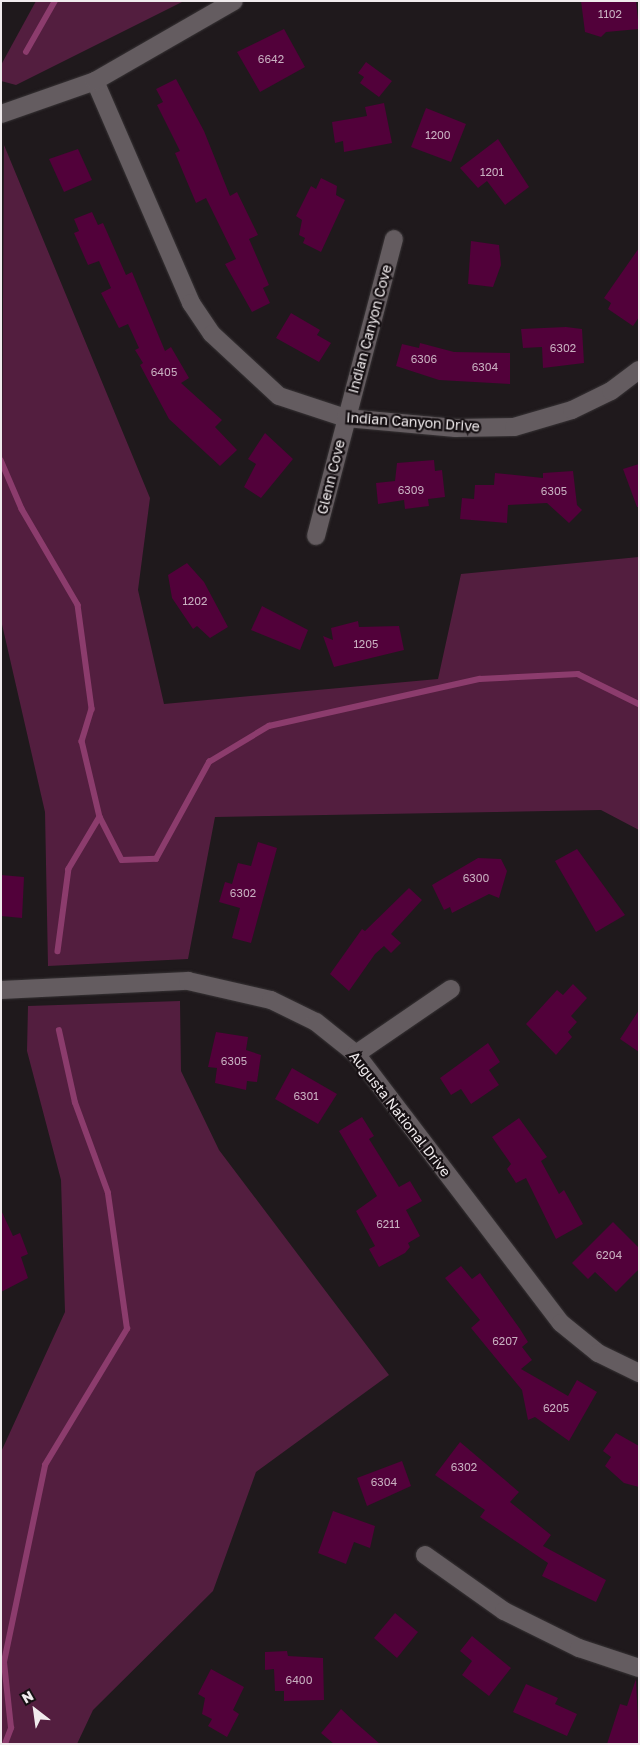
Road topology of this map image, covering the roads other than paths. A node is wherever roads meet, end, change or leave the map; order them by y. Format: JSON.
{"nodes":[{"id":1,"x":234,"y":1,"type":"edge"},
{"id":2,"x":94,"y":80,"type":"junction"},
{"id":3,"x":1,"y":114,"type":"edge"},
{"id":4,"x":394,"y":239,"type":"dead end"},
{"id":5,"x":639,"y":370,"type":"edge"},
{"id":6,"x":346,"y":418,"type":"junction"},
{"id":7,"x":316,"y":536,"type":"dead end"},
{"id":8,"x":451,"y":989,"type":"dead end"},
{"id":9,"x":1,"y":990,"type":"edge"},
{"id":10,"x":356,"y":1054,"type":"junction"},
{"id":11,"x":639,"y":1373,"type":"edge"},
{"id":12,"x":425,"y":1555,"type":"dead end"},
{"id":13,"x":639,"y":1668,"type":"edge"}],
"edges":[{"from":1,"to":2,"type":"street"},
{"from":2,"to":3,"type":"street"},
{"from":2,"to":6,"type":"street","name":"Indian Canyon Drive"},
{"from":4,"to":6,"type":"street","name":"Indian Canyon Cove"},
{"from":5,"to":6,"type":"street","name":"Indian Canyon Drive"},
{"from":6,"to":7,"type":"street","name":"Glenn Cove"},
{"from":8,"to":10,"type":"street"},
{"from":9,"to":10,"type":"street","name":"Augusta National Drive"},
{"from":10,"to":11,"type":"street","name":"Augusta National Drive"},
{"from":12,"to":13,"type":"street"}]}
